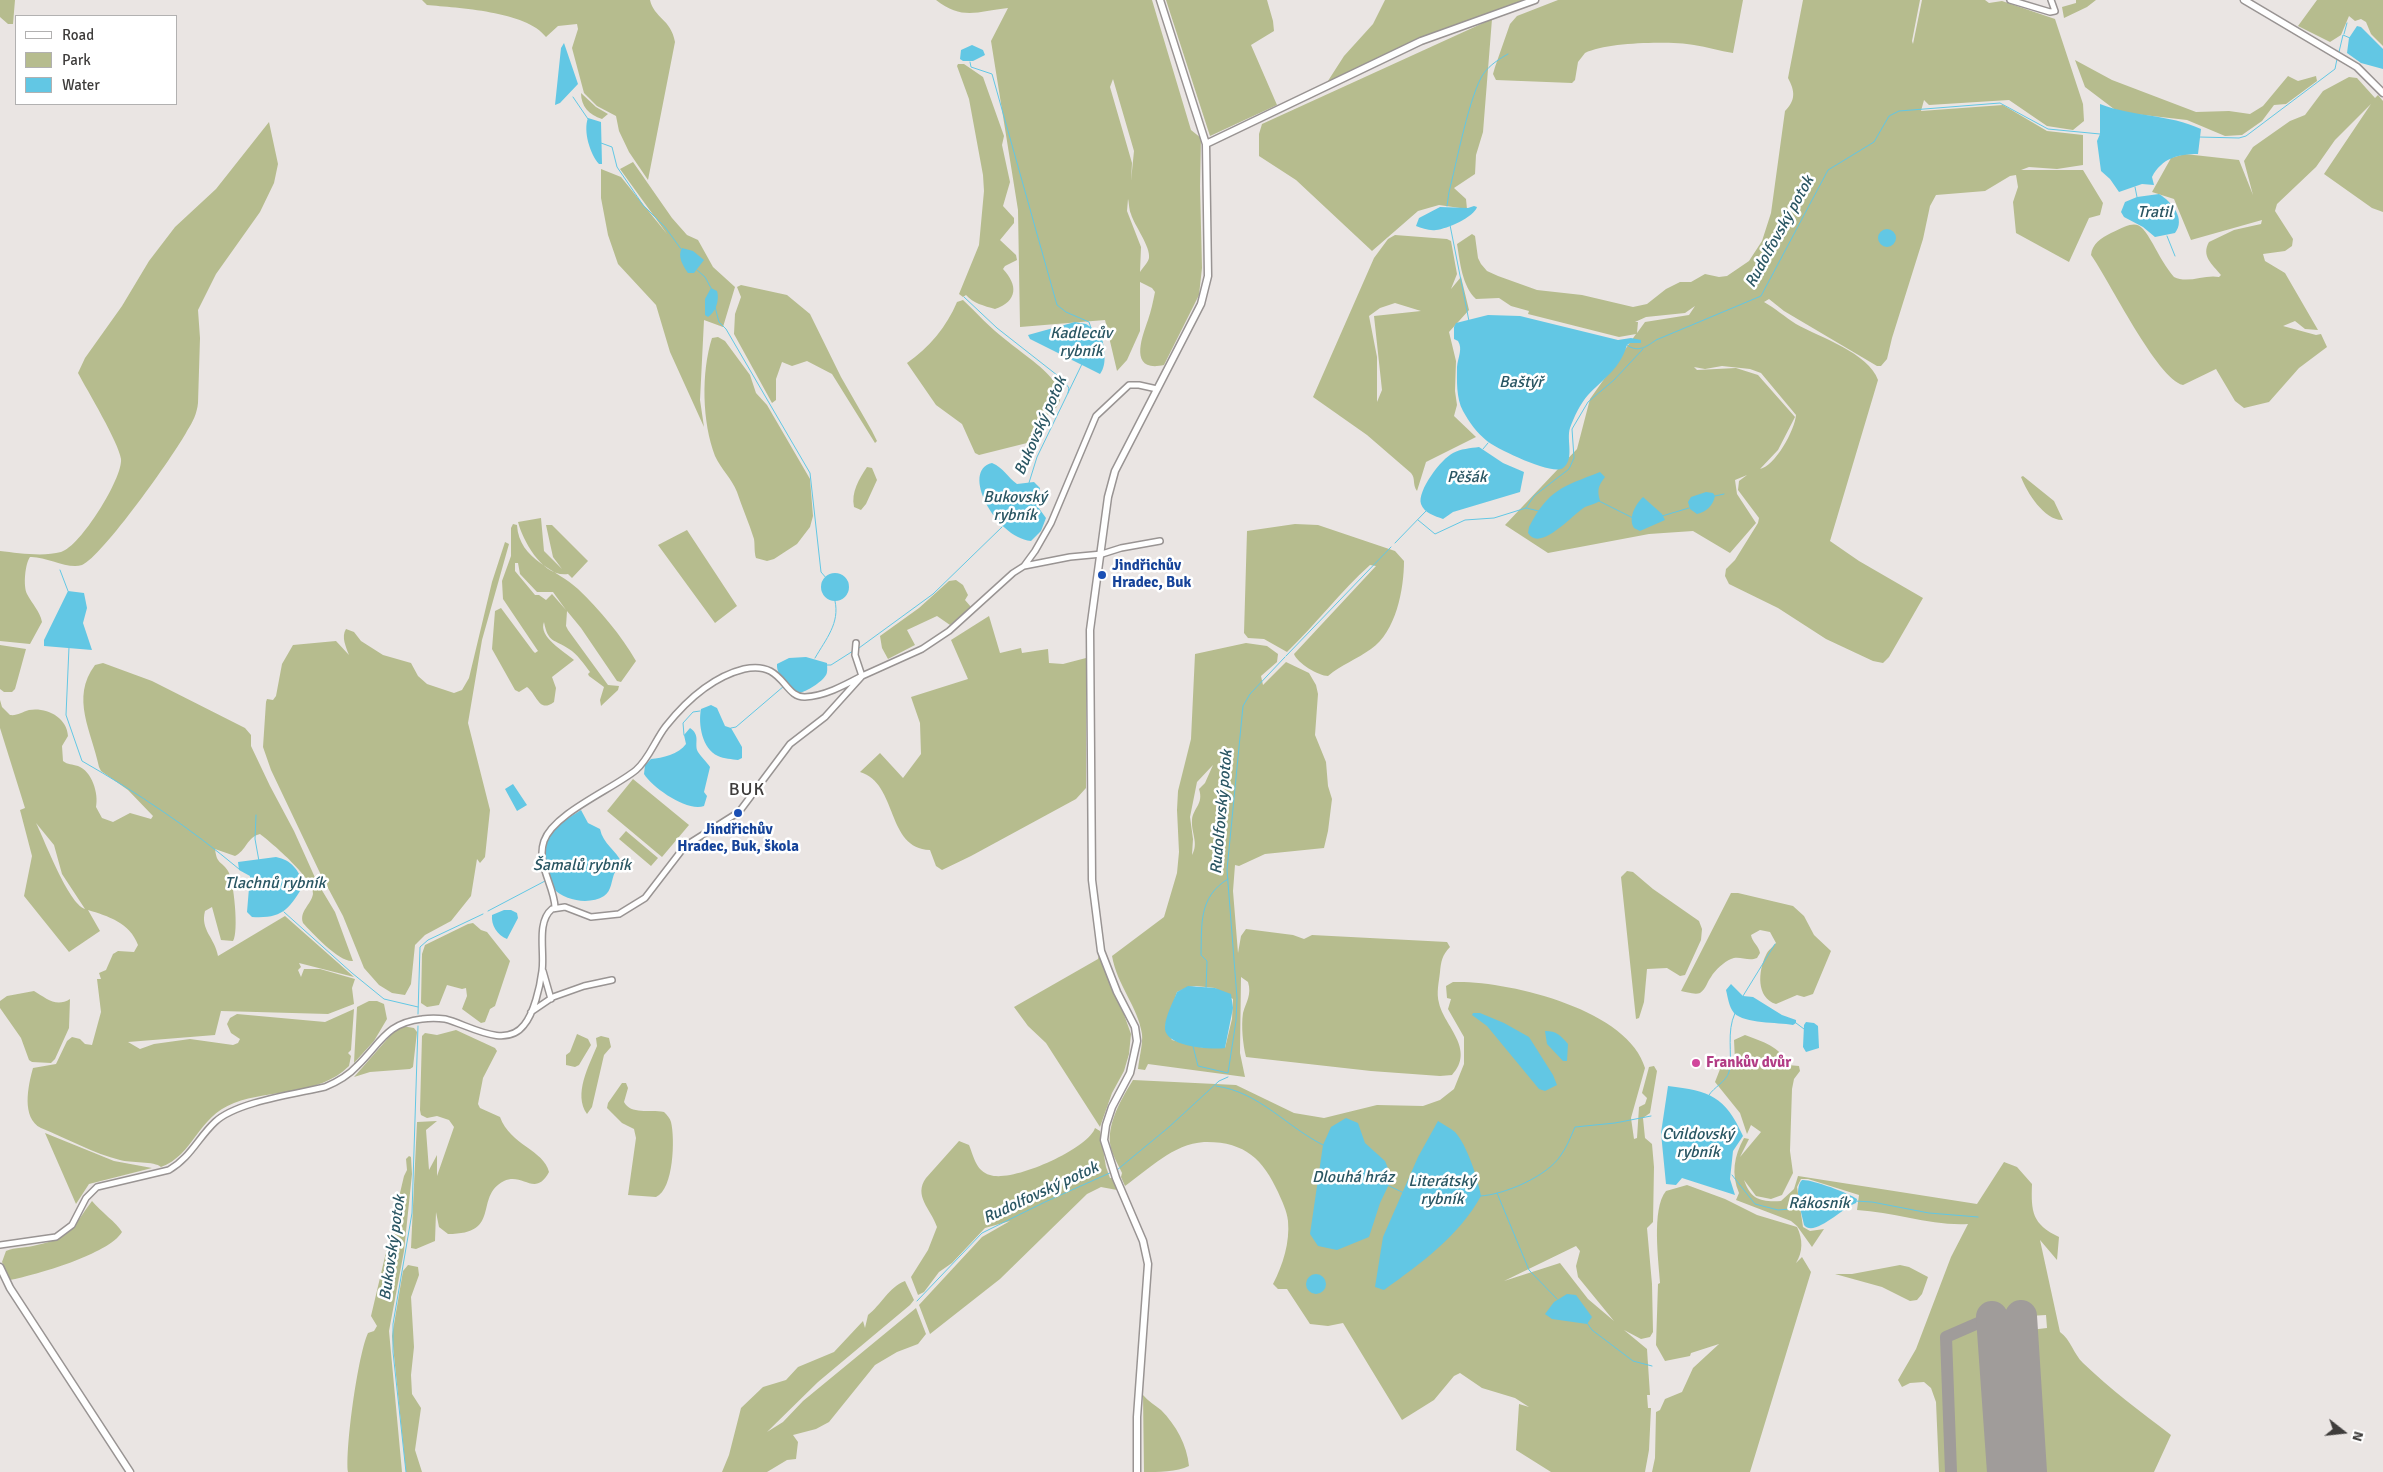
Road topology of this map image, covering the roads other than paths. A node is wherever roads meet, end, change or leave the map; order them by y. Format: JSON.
{"nodes":[{"id":1,"x":1160,"y":0,"type":"edge"},
{"id":2,"x":1536,"y":0,"type":"edge"},
{"id":3,"x":2010,"y":0,"type":"edge"},
{"id":4,"x":2051,"y":0,"type":"edge"},
{"id":5,"x":2244,"y":0,"type":"edge"},
{"id":6,"x":2383,"y":93,"type":"edge"},
{"id":7,"x":1206,"y":144,"type":"junction"},
{"id":8,"x":1157,"y":390,"type":"junction"},
{"id":9,"x":1160,"y":541,"type":"dead end"},
{"id":10,"x":1102,"y":554,"type":"junction"},
{"id":11,"x":1024,"y":566,"type":"junction"},
{"id":12,"x":856,"y":645,"type":"dead end"},
{"id":13,"x":862,"y":676,"type":"junction"},
{"id":14,"x":555,"y":907,"type":"junction"},
{"id":15,"x":542,"y":971,"type":"junction"},
{"id":16,"x":612,"y":980,"type":"dead end"},
{"id":17,"x":551,"y":999,"type":"junction"},
{"id":18,"x":530,"y":1012,"type":"junction"},
{"id":19,"x":0,"y":1245,"type":"edge"},
{"id":20,"x":0,"y":1267,"type":"edge"},
{"id":21,"x":130,"y":1472,"type":"edge"},
{"id":22,"x":1137,"y":1472,"type":"edge"}],
"edges":[{"from":1,"to":7,"type":"street"},
{"from":2,"to":7,"type":"street"},
{"from":3,"to":4,"type":"street"},
{"from":5,"to":6,"type":"street"},
{"from":7,"to":8,"type":"street"},
{"from":8,"to":10,"type":"street"},
{"from":8,"to":11,"type":"street"},
{"from":9,"to":10,"type":"street"},
{"from":10,"to":11,"type":"street"},
{"from":10,"to":22,"type":"street"},
{"from":11,"to":13,"type":"street"},
{"from":12,"to":13,"type":"street"},
{"from":13,"to":14,"type":"street"},
{"from":13,"to":14,"type":"street"},
{"from":14,"to":15,"type":"street"},
{"from":15,"to":17,"type":"street"},
{"from":15,"to":18,"type":"street"},
{"from":16,"to":17,"type":"street"},
{"from":17,"to":18,"type":"street"},
{"from":18,"to":19,"type":"street"},
{"from":20,"to":21,"type":"street"}]}
